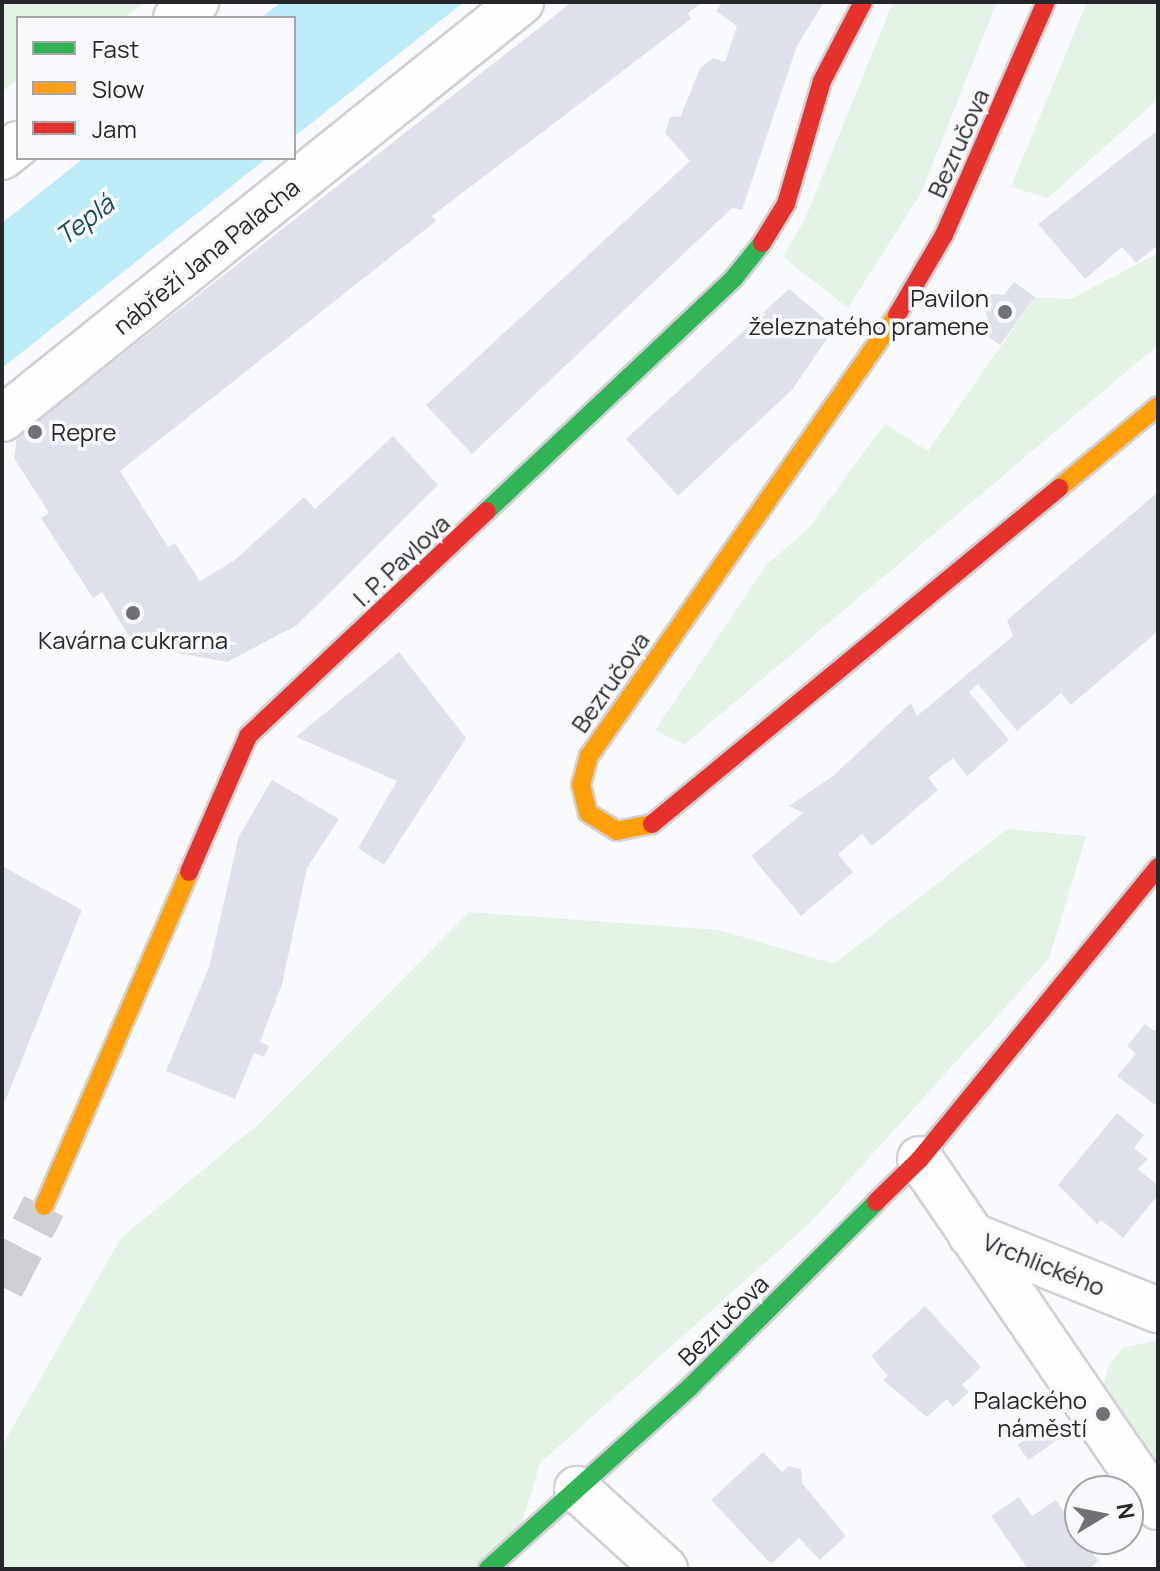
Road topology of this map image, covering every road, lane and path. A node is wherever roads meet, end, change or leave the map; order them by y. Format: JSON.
{"nodes":[{"id":1,"x":196,"y":2,"type":"edge"},
{"id":2,"x":521,"y":2,"type":"edge"},
{"id":3,"x":863,"y":2,"type":"edge"},
{"id":4,"x":1046,"y":2,"type":"edge"},
{"id":5,"x":178,"y":16,"type":"edge"},
{"id":6,"x":1158,"y":406,"type":"edge"},
{"id":7,"x":2,"y":419,"type":"edge"},
{"id":8,"x":1158,"y":867,"type":"edge"},
{"id":9,"x":920,"y":1159,"type":"junction"},
{"id":10,"x":44,"y":1206,"type":"tunnel mouth"},
{"id":11,"x":971,"y":1235,"type":"junction"},
{"id":12,"x":1158,"y":1310,"type":"edge"},
{"id":13,"x":577,"y":1489,"type":"junction"},
{"id":14,"x":1158,"y":1507,"type":"edge"},
{"id":15,"x":488,"y":1569,"type":"edge"},
{"id":16,"x":665,"y":1569,"type":"edge"}],
"edges":[{"from":1,"to":5,"type":"street"},
{"from":2,"to":7,"type":"street","name":"nábřeží Jana Palacha"},
{"from":3,"to":10,"type":"street","name":"I. P. Pavlova"},
{"from":4,"to":6,"type":"street","name":"Bezručova"},
{"from":8,"to":9,"type":"street","name":"Bezručova"},
{"from":9,"to":11,"type":"street","name":"Vrchlického"},
{"from":9,"to":13,"type":"street","name":"Bezručova"},
{"from":11,"to":12,"type":"street","name":"Vrchlického"},
{"from":11,"to":14,"type":"street"},
{"from":13,"to":15,"type":"street","name":"Bezručova"},
{"from":13,"to":16,"type":"street"}]}
